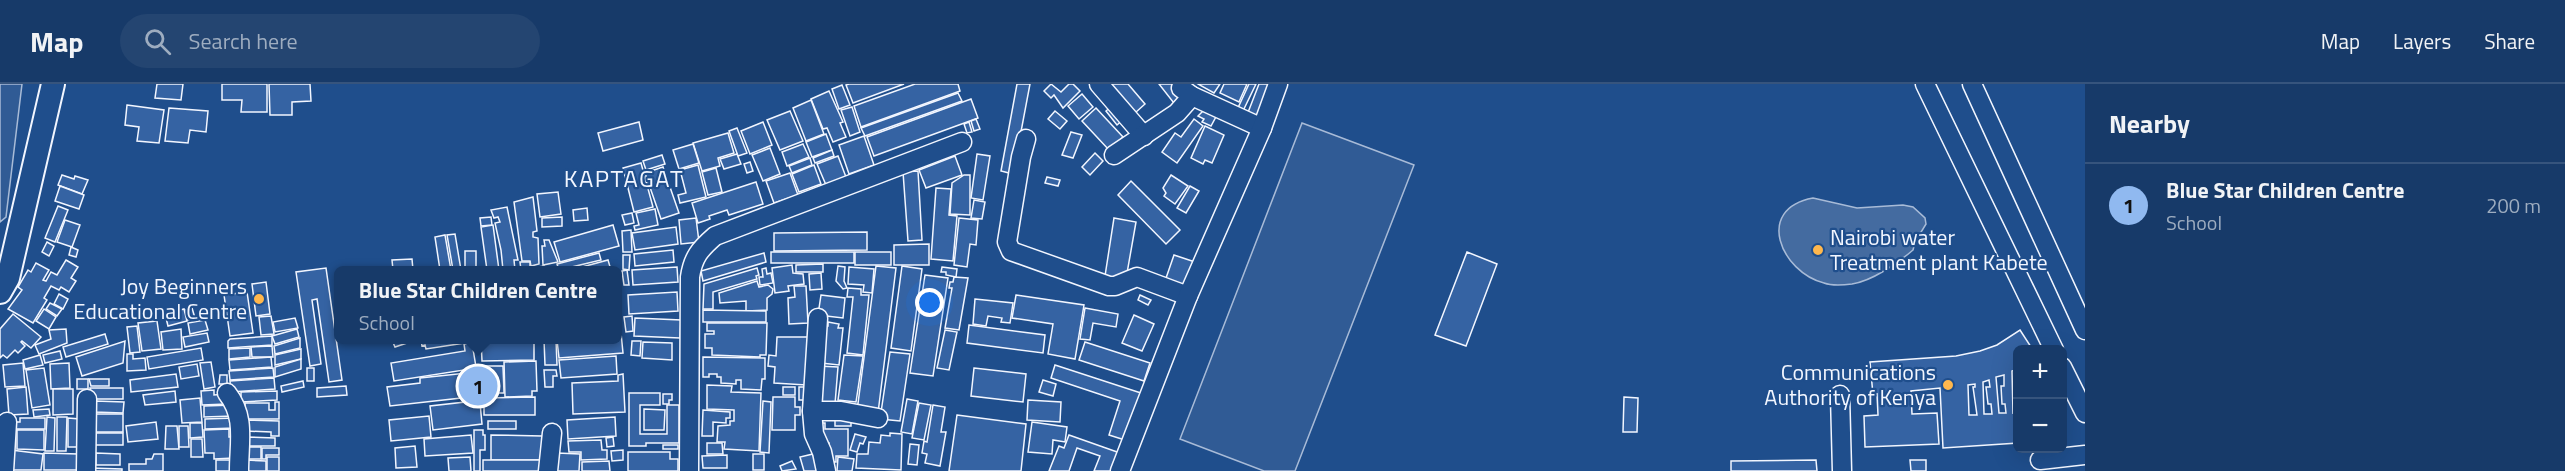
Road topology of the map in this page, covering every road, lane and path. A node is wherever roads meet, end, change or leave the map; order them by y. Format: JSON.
{"nodes":[{"id":1,"x":53,"y":84,"type":"edge"},
{"id":2,"x":1099,"y":84,"type":"edge"},
{"id":3,"x":1278,"y":84,"type":"edge"},
{"id":4,"x":1925,"y":84,"type":"edge"},
{"id":5,"x":1972,"y":84,"type":"edge"},
{"id":6,"x":1262,"y":128,"type":"junction"},
{"id":7,"x":1144,"y":136,"type":"junction"},
{"id":8,"x":1026,"y":139,"type":"dead end"},
{"id":9,"x":962,"y":142,"type":"dead end"},
{"id":10,"x":1114,"y":155,"type":"dead end"},
{"id":11,"x":0,"y":292,"type":"edge"},
{"id":12,"x":1188,"y":296,"type":"junction"},
{"id":13,"x":818,"y":318,"type":"dead end"},
{"id":14,"x":2085,"y":330,"type":"edge"},
{"id":15,"x":2052,"y":345,"type":"edge"},
{"id":16,"x":2067,"y":377,"type":"edge"},
{"id":17,"x":227,"y":393,"type":"dead end"},
{"id":18,"x":1840,"y":395,"type":"dead end"},
{"id":19,"x":87,"y":399,"type":"dead end"},
{"id":20,"x":812,"y":411,"type":"junction"},
{"id":21,"x":2085,"y":413,"type":"edge"},
{"id":22,"x":878,"y":418,"type":"dead end"},
{"id":23,"x":7,"y":422,"type":"dead end"},
{"id":24,"x":552,"y":433,"type":"dead end"},
{"id":25,"x":2085,"y":455,"type":"edge"},
{"id":26,"x":2040,"y":460,"type":"dead end"},
{"id":27,"x":3,"y":471,"type":"edge"},
{"id":28,"x":86,"y":471,"type":"edge"},
{"id":29,"x":239,"y":471,"type":"edge"},
{"id":30,"x":548,"y":471,"type":"edge"},
{"id":31,"x":689,"y":471,"type":"edge"},
{"id":32,"x":826,"y":471,"type":"edge"},
{"id":33,"x":1120,"y":471,"type":"edge"},
{"id":34,"x":1842,"y":471,"type":"edge"}],
"edges":[{"from":1,"to":11,"type":"main road"},
{"from":2,"to":7,"type":"street"},
{"from":3,"to":6,"type":"street"},
{"from":4,"to":15,"type":"street"},
{"from":5,"to":14,"type":"street"},
{"from":6,"to":7,"type":"street"},
{"from":6,"to":12,"type":"street"},
{"from":7,"to":10,"type":"street"},
{"from":8,"to":12,"type":"street"},
{"from":9,"to":31,"type":"street"},
{"from":12,"to":33,"type":"street"},
{"from":13,"to":20,"type":"street"},
{"from":16,"to":21,"type":"street"},
{"from":17,"to":29,"type":"street"},
{"from":18,"to":34,"type":"street"},
{"from":19,"to":28,"type":"street"},
{"from":20,"to":22,"type":"street"},
{"from":20,"to":32,"type":"street"},
{"from":23,"to":27,"type":"street"},
{"from":24,"to":30,"type":"street"},
{"from":25,"to":26,"type":"street"}]}
